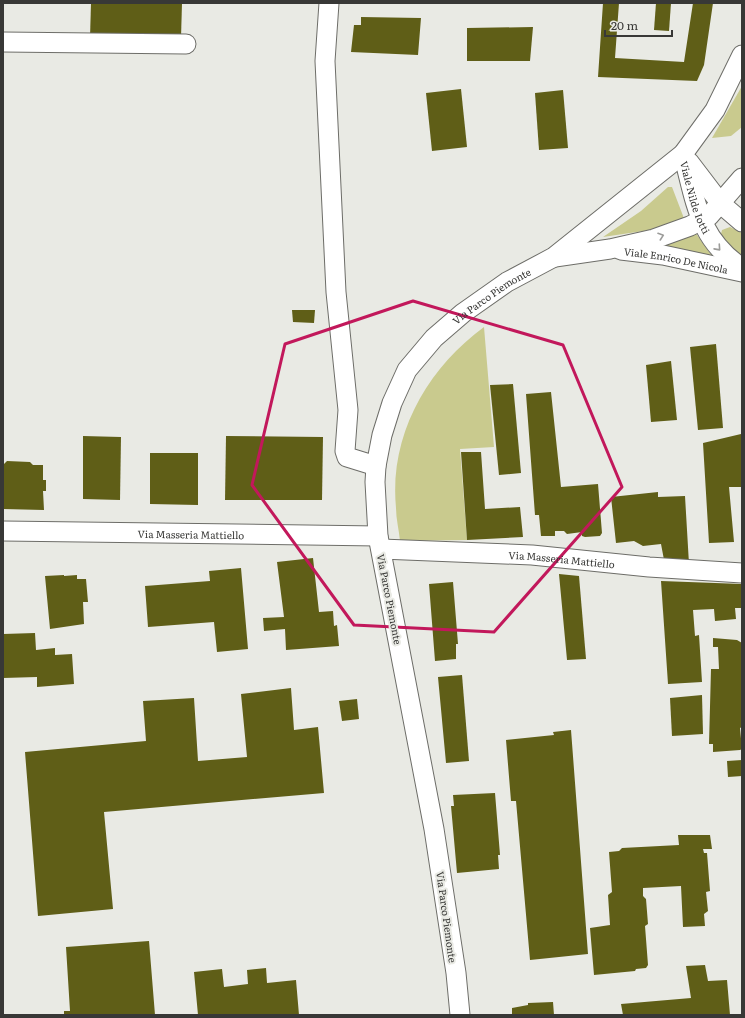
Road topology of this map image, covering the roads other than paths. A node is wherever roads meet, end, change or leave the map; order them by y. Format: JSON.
{"nodes":[{"id":1,"x":329,"y":3,"type":"edge"},
{"id":2,"x":3,"y":42,"type":"edge"},
{"id":3,"x":186,"y":44,"type":"dead end"},
{"id":4,"x":742,"y":55,"type":"edge"},
{"id":5,"x":684,"y":154,"type":"junction"},
{"id":6,"x":742,"y":178,"type":"edge"},
{"id":7,"x":721,"y":204,"type":"junction"},
{"id":8,"x":702,"y":221,"type":"junction"},
{"id":9,"x":742,"y":222,"type":"edge"},
{"id":10,"x":610,"y":249,"type":"junction"},
{"id":11,"x":554,"y":257,"type":"junction"},
{"id":12,"x":742,"y":268,"type":"edge"},
{"id":13,"x":742,"y":272,"type":"edge"},
{"id":14,"x":376,"y":466,"type":"junction"},
{"id":15,"x":3,"y":531,"type":"edge"},
{"id":16,"x":380,"y":543,"type":"junction"},
{"id":17,"x":742,"y":573,"type":"edge"},
{"id":18,"x":460,"y":1015,"type":"edge"}],
"edges":[{"from":1,"to":14,"type":"street"},
{"from":2,"to":3,"type":"street"},
{"from":4,"to":5,"type":"street"},
{"from":5,"to":7,"type":"street","name":"Viale Nilde Iotti"},
{"from":5,"to":8,"type":"street","name":"Viale Nilde Iotti"},
{"from":5,"to":11,"type":"street"},
{"from":6,"to":7,"type":"street"},
{"from":7,"to":8,"type":"street","name":"Viale Enrico De Nicola"},
{"from":7,"to":9,"type":"street","name":"Viale Nilde Iotti"},
{"from":10,"to":8,"type":"street","name":"Viale Enrico De Nicola","one_way":true},
{"from":8,"to":12,"type":"street","name":"Viale Nilde Iotti","one_way":true},
{"from":10,"to":11,"type":"street","name":"Viale Enrico De Nicola"},
{"from":10,"to":13,"type":"street","name":"Viale Enrico De Nicola"},
{"from":11,"to":14,"type":"street","name":"Via Parco Piemonte"},
{"from":14,"to":16,"type":"street","name":"Via Parco Piemonte"},
{"from":15,"to":16,"type":"street","name":"Via Masseria Mattiello"},
{"from":16,"to":17,"type":"street","name":"Via Masseria Mattiello"},
{"from":16,"to":18,"type":"street","name":"Via Parco Piemonte"}]}
